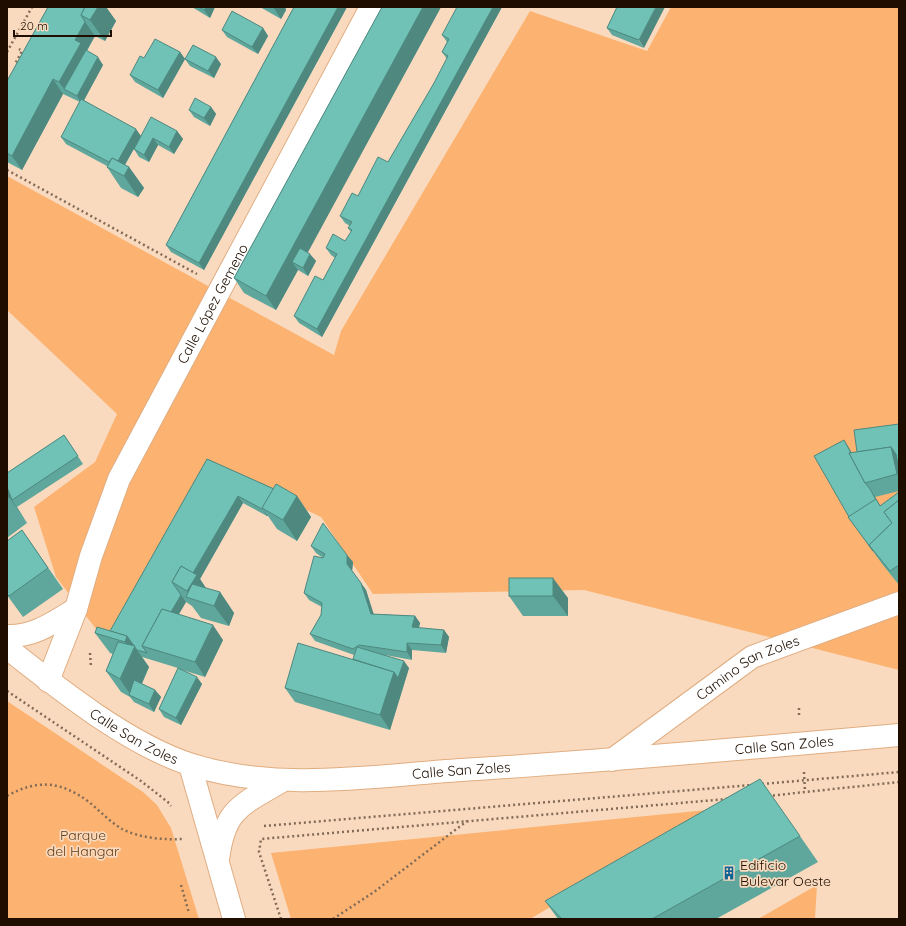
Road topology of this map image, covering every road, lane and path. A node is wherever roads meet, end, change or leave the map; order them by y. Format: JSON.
{"nodes":[{"id":1,"x":32,"y":7,"type":"edge"},
{"id":2,"x":371,"y":7,"type":"edge"},
{"id":3,"x":19,"y":49,"type":"dead end"},
{"id":4,"x":7,"y":52,"type":"edge"},
{"id":5,"x":19,"y":66,"type":"edge"},
{"id":6,"x":7,"y":170,"type":"edge"},
{"id":7,"x":198,"y":274,"type":"dead end"},
{"id":8,"x":899,"y":603,"type":"edge"},
{"id":9,"x":76,"y":609,"type":"junction"},
{"id":10,"x":7,"y":636,"type":"edge"},
{"id":11,"x":7,"y":648,"type":"edge"},
{"id":12,"x":48,"y":681,"type":"junction"},
{"id":13,"x":7,"y":691,"type":"edge"},
{"id":14,"x":899,"y":735,"type":"edge"},
{"id":15,"x":611,"y":760,"type":"junction"},
{"id":16,"x":190,"y":764,"type":"junction"},
{"id":17,"x":803,"y":769,"type":"dead end"},
{"id":18,"x":899,"y":772,"type":"edge"},
{"id":19,"x":282,"y":781,"type":"junction"},
{"id":20,"x":804,"y":781,"type":"junction"},
{"id":21,"x":899,"y":782,"type":"edge"},
{"id":22,"x":805,"y":792,"type":"junction"},
{"id":23,"x":7,"y":796,"type":"edge"},
{"id":24,"x":765,"y":796,"type":"edge"},
{"id":25,"x":733,"y":799,"type":"edge"},
{"id":26,"x":172,"y":809,"type":"dead end"},
{"id":27,"x":467,"y":821,"type":"junction"},
{"id":28,"x":260,"y":827,"type":"dead end"},
{"id":29,"x":182,"y":833,"type":"dead end"},
{"id":30,"x":184,"y":839,"type":"junction"},
{"id":31,"x":188,"y":839,"type":"dead end"},
{"id":32,"x":218,"y":865,"type":"junction"},
{"id":33,"x":181,"y":885,"type":"dead end"},
{"id":34,"x":189,"y":913,"type":"dead end"},
{"id":35,"x":234,"y":919,"type":"edge"},
{"id":36,"x":281,"y":919,"type":"edge"},
{"id":37,"x":333,"y":919,"type":"edge"}],
"edges":[{"from":1,"to":4,"type":"path"},
{"from":2,"to":9,"type":"street","name":"Calle López Gemeno"},
{"from":3,"to":5,"type":"path"},
{"from":6,"to":7,"type":"path"},
{"from":8,"to":15,"type":"street","name":"Camino San Zoles"},
{"from":9,"to":10,"type":"street"},
{"from":9,"to":12,"type":"street","name":"Calle López Gemeno"},
{"from":11,"to":12,"type":"street","name":"Calle San Zoles"},
{"from":12,"to":16,"type":"street","name":"Calle San Zoles"},
{"from":13,"to":26,"type":"path"},
{"from":14,"to":15,"type":"street","name":"Calle San Zoles"},
{"from":15,"to":19,"type":"street","name":"Calle San Zoles"},
{"from":16,"to":19,"type":"street","name":"Calle San Zoles"},
{"from":16,"to":32,"type":"street"},
{"from":17,"to":20,"type":"path"},
{"from":18,"to":20,"type":"path"},
{"from":19,"to":32,"type":"street"},
{"from":20,"to":22,"type":"path"},
{"from":20,"to":28,"type":"path"},
{"from":21,"to":22,"type":"path"},
{"from":22,"to":24,"type":"path"},
{"from":23,"to":30,"type":"path"},
{"from":25,"to":27,"type":"path"},
{"from":27,"to":36,"type":"path"},
{"from":27,"to":37,"type":"path"},
{"from":29,"to":30,"type":"path"},
{"from":30,"to":31,"type":"path"},
{"from":32,"to":35,"type":"street"},
{"from":33,"to":34,"type":"path"}]}
